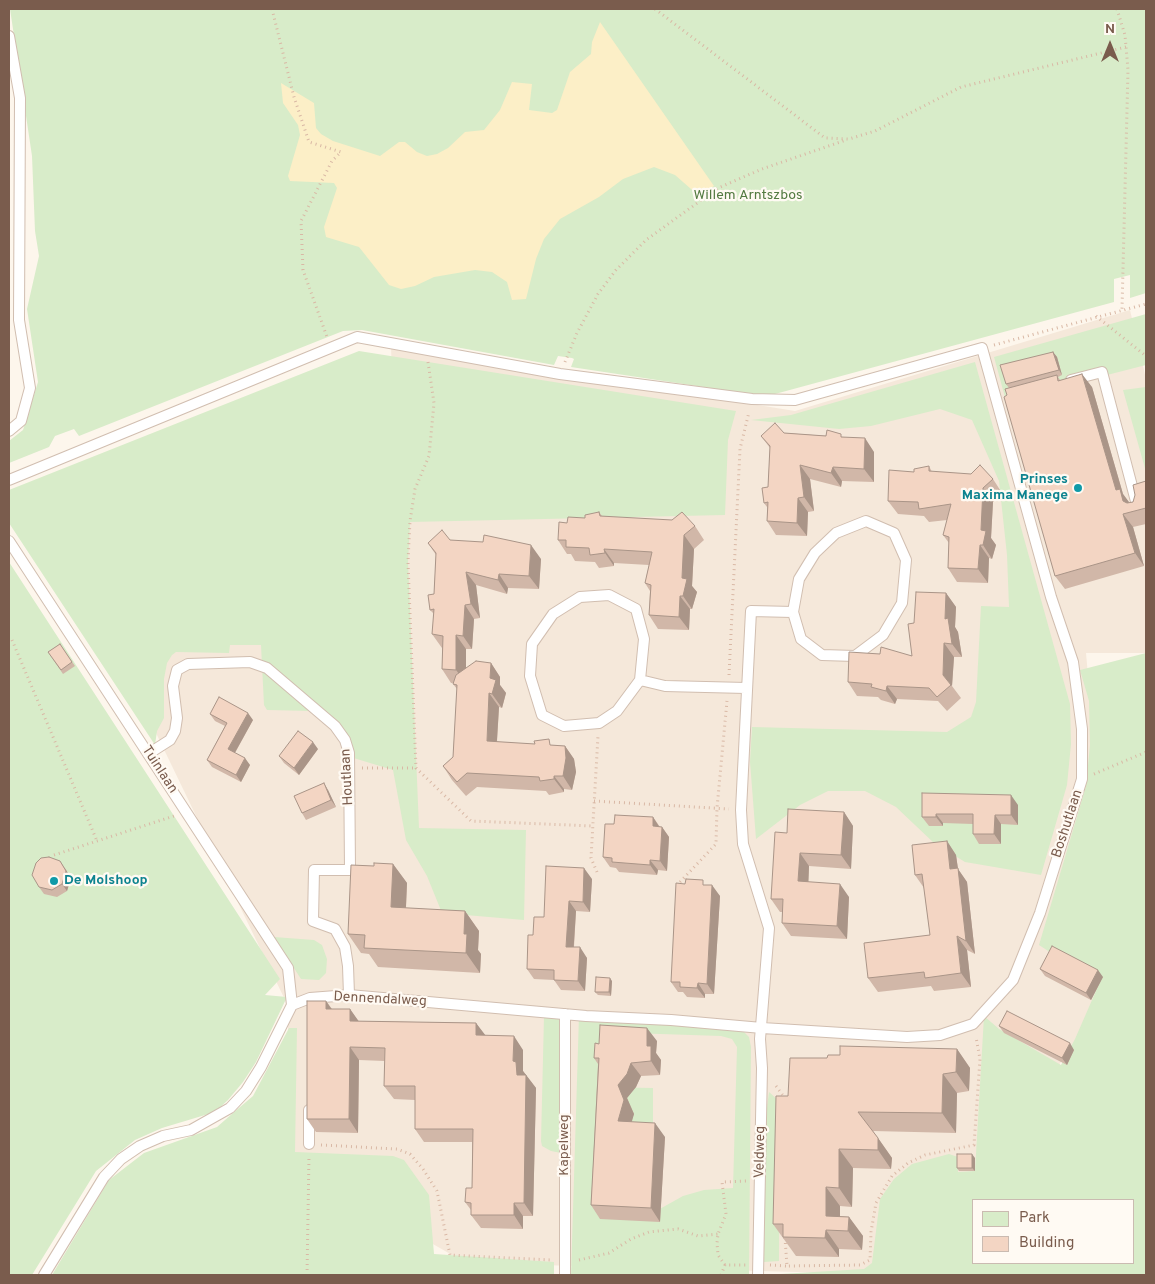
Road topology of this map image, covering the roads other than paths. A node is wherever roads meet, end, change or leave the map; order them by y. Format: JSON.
{"nodes":[{"id":1,"x":9,"y":36,"type":"edge"},
{"id":2,"x":1064,"y":382,"type":"edge"},
{"id":3,"x":1007,"y":397,"type":"edge"},
{"id":4,"x":996,"y":400,"type":"junction"},
{"id":5,"x":9,"y":431,"type":"edge"},
{"id":6,"x":9,"y":480,"type":"edge"},
{"id":7,"x":1138,"y":510,"type":"edge"},
{"id":8,"x":9,"y":541,"type":"edge"},
{"id":9,"x":793,"y":612,"type":"junction"},
{"id":10,"x":640,"y":680,"type":"junction"},
{"id":11,"x":746,"y":688,"type":"junction"},
{"id":12,"x":148,"y":754,"type":"junction"},
{"id":13,"x":349,"y":995,"type":"junction"},
{"id":14,"x":292,"y":1005,"type":"junction"},
{"id":15,"x":565,"y":1014,"type":"junction"},
{"id":16,"x":762,"y":1028,"type":"junction"},
{"id":17,"x":309,"y":1095,"type":"edge"},
{"id":18,"x":309,"y":1144,"type":"road end"},
{"id":19,"x":759,"y":1270,"type":"edge"},
{"id":20,"x":44,"y":1275,"type":"edge"},
{"id":21,"x":565,"y":1275,"type":"edge"}],
"edges":[{"from":1,"to":5,"type":"lane"},
{"from":2,"to":7,"type":"lane"},
{"from":3,"to":4,"type":"lane"},
{"from":4,"to":6,"type":"lane","name":"Boshutlaan"},
{"from":4,"to":16,"type":"lane","name":"Boshutlaan"},
{"from":8,"to":12,"type":"lane","name":"Tuinlaan"},
{"from":9,"to":9,"type":"lane"},
{"from":9,"to":11,"type":"lane","name":"Veldweg"},
{"from":10,"to":10,"type":"lane"},
{"from":10,"to":11,"type":"lane"},
{"from":11,"to":16,"type":"lane","name":"Veldweg"},
{"from":12,"to":13,"type":"lane","name":"Houtlaan"},
{"from":12,"to":14,"type":"lane","name":"Tuinlaan"},
{"from":13,"to":14,"type":"lane","name":"Dennendalweg"},
{"from":13,"to":15,"type":"lane","name":"Dennendalweg"},
{"from":14,"to":20,"type":"lane"},
{"from":15,"to":16,"type":"lane","name":"Dennendalweg"},
{"from":15,"to":21,"type":"lane","name":"Kapelweg"},
{"from":16,"to":19,"type":"lane","name":"Veldweg"},
{"from":17,"to":18,"type":"lane"}]}
